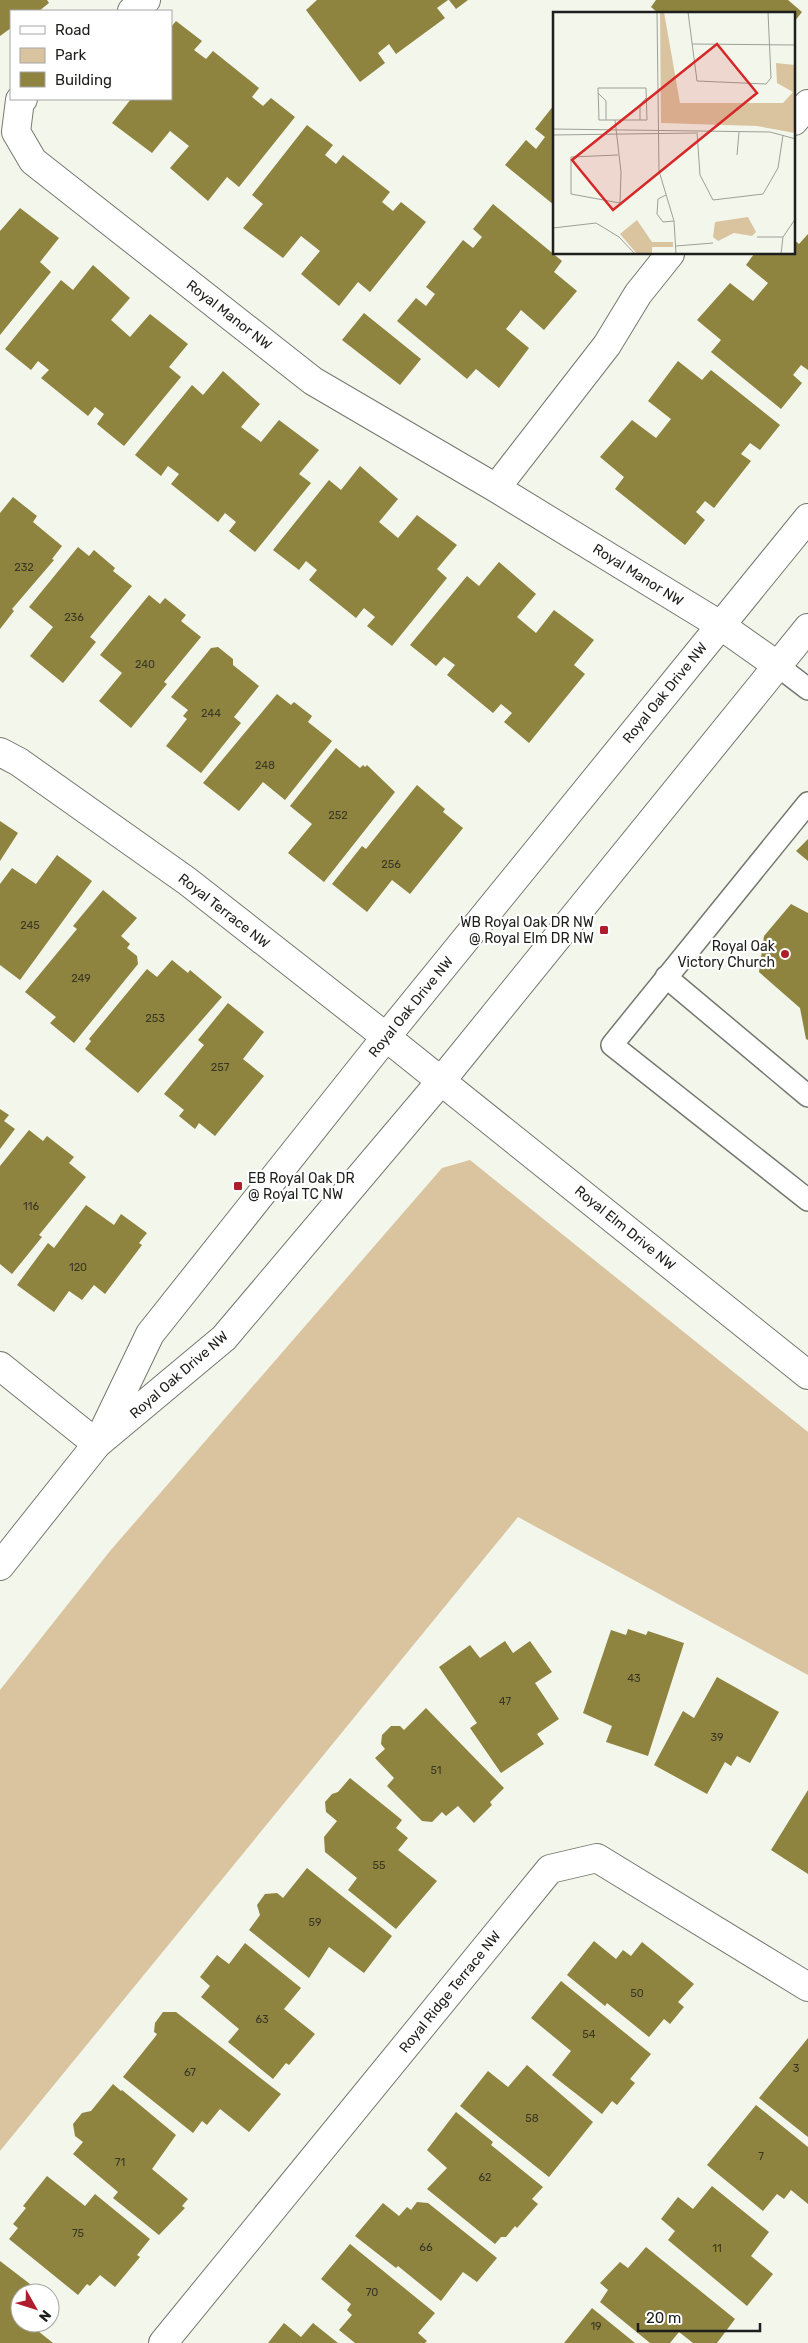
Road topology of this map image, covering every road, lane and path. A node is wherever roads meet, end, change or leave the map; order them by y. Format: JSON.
{"nodes":[{"id":1,"x":146,"y":0,"type":"edge"},
{"id":2,"x":133,"y":10,"type":"edge"},
{"id":3,"x":22,"y":100,"type":"edge"},
{"id":4,"x":808,"y":104,"type":"edge"},
{"id":5,"x":796,"y":119,"type":"edge"},
{"id":6,"x":669,"y":255,"type":"edge"},
{"id":7,"x":496,"y":488,"type":"junction"},
{"id":8,"x":808,"y":518,"type":"edge"},
{"id":9,"x":720,"y":625,"type":"junction"},
{"id":10,"x":808,"y":628,"type":"edge"},
{"id":11,"x":778,"y":666,"type":"junction"},
{"id":12,"x":808,"y":689,"type":"edge"},
{"id":13,"x":0,"y":752,"type":"edge"},
{"id":14,"x":808,"y":803,"type":"edge"},
{"id":15,"x":666,"y":977,"type":"junction"},
{"id":16,"x":386,"y":1037,"type":"junction"},
{"id":17,"x":441,"y":1081,"type":"junction"},
{"id":18,"x":808,"y":1096,"type":"edge"},
{"id":19,"x":808,"y":1200,"type":"edge"},
{"id":20,"x":0,"y":1366,"type":"edge"},
{"id":21,"x":808,"y":1374,"type":"edge"},
{"id":22,"x":97,"y":1444,"type":"junction"},
{"id":23,"x":0,"y":1566,"type":"edge"},
{"id":24,"x":808,"y":1987,"type":"edge"},
{"id":25,"x":163,"y":2343,"type":"edge"}],
"edges":[{"from":1,"to":2,"type":"street"},
{"from":3,"to":7,"type":"street","name":"Royal Manor NW"},
{"from":4,"to":5,"type":"street"},
{"from":6,"to":7,"type":"street"},
{"from":7,"to":9,"type":"street","name":"Royal Manor NW"},
{"from":8,"to":9,"type":"street","name":"Royal Oak Drive NW"},
{"from":9,"to":11,"type":"street","name":"Royal Manor NW"},
{"from":9,"to":16,"type":"street","name":"Royal Oak Drive NW"},
{"from":10,"to":11,"type":"street","name":"Royal Oak Drive NW"},
{"from":11,"to":12,"type":"lane"},
{"from":11,"to":17,"type":"street","name":"Royal Oak Drive NW"},
{"from":13,"to":16,"type":"street","name":"Royal Terrace NW"},
{"from":14,"to":15,"type":"lane"},
{"from":15,"to":18,"type":"lane"},
{"from":15,"to":19,"type":"lane"},
{"from":16,"to":17,"type":"street","name":"Royal Terrace NW"},
{"from":16,"to":22,"type":"street","name":"Royal Oak Drive NW"},
{"from":17,"to":21,"type":"street","name":"Royal Elm Drive NW"},
{"from":17,"to":22,"type":"street","name":"Royal Oak Drive NW"},
{"from":20,"to":22,"type":"street"},
{"from":22,"to":23,"type":"street","name":"Royal Oak Drive NW"},
{"from":24,"to":25,"type":"street","name":"Royal Ridge Terrace NW"}]}
